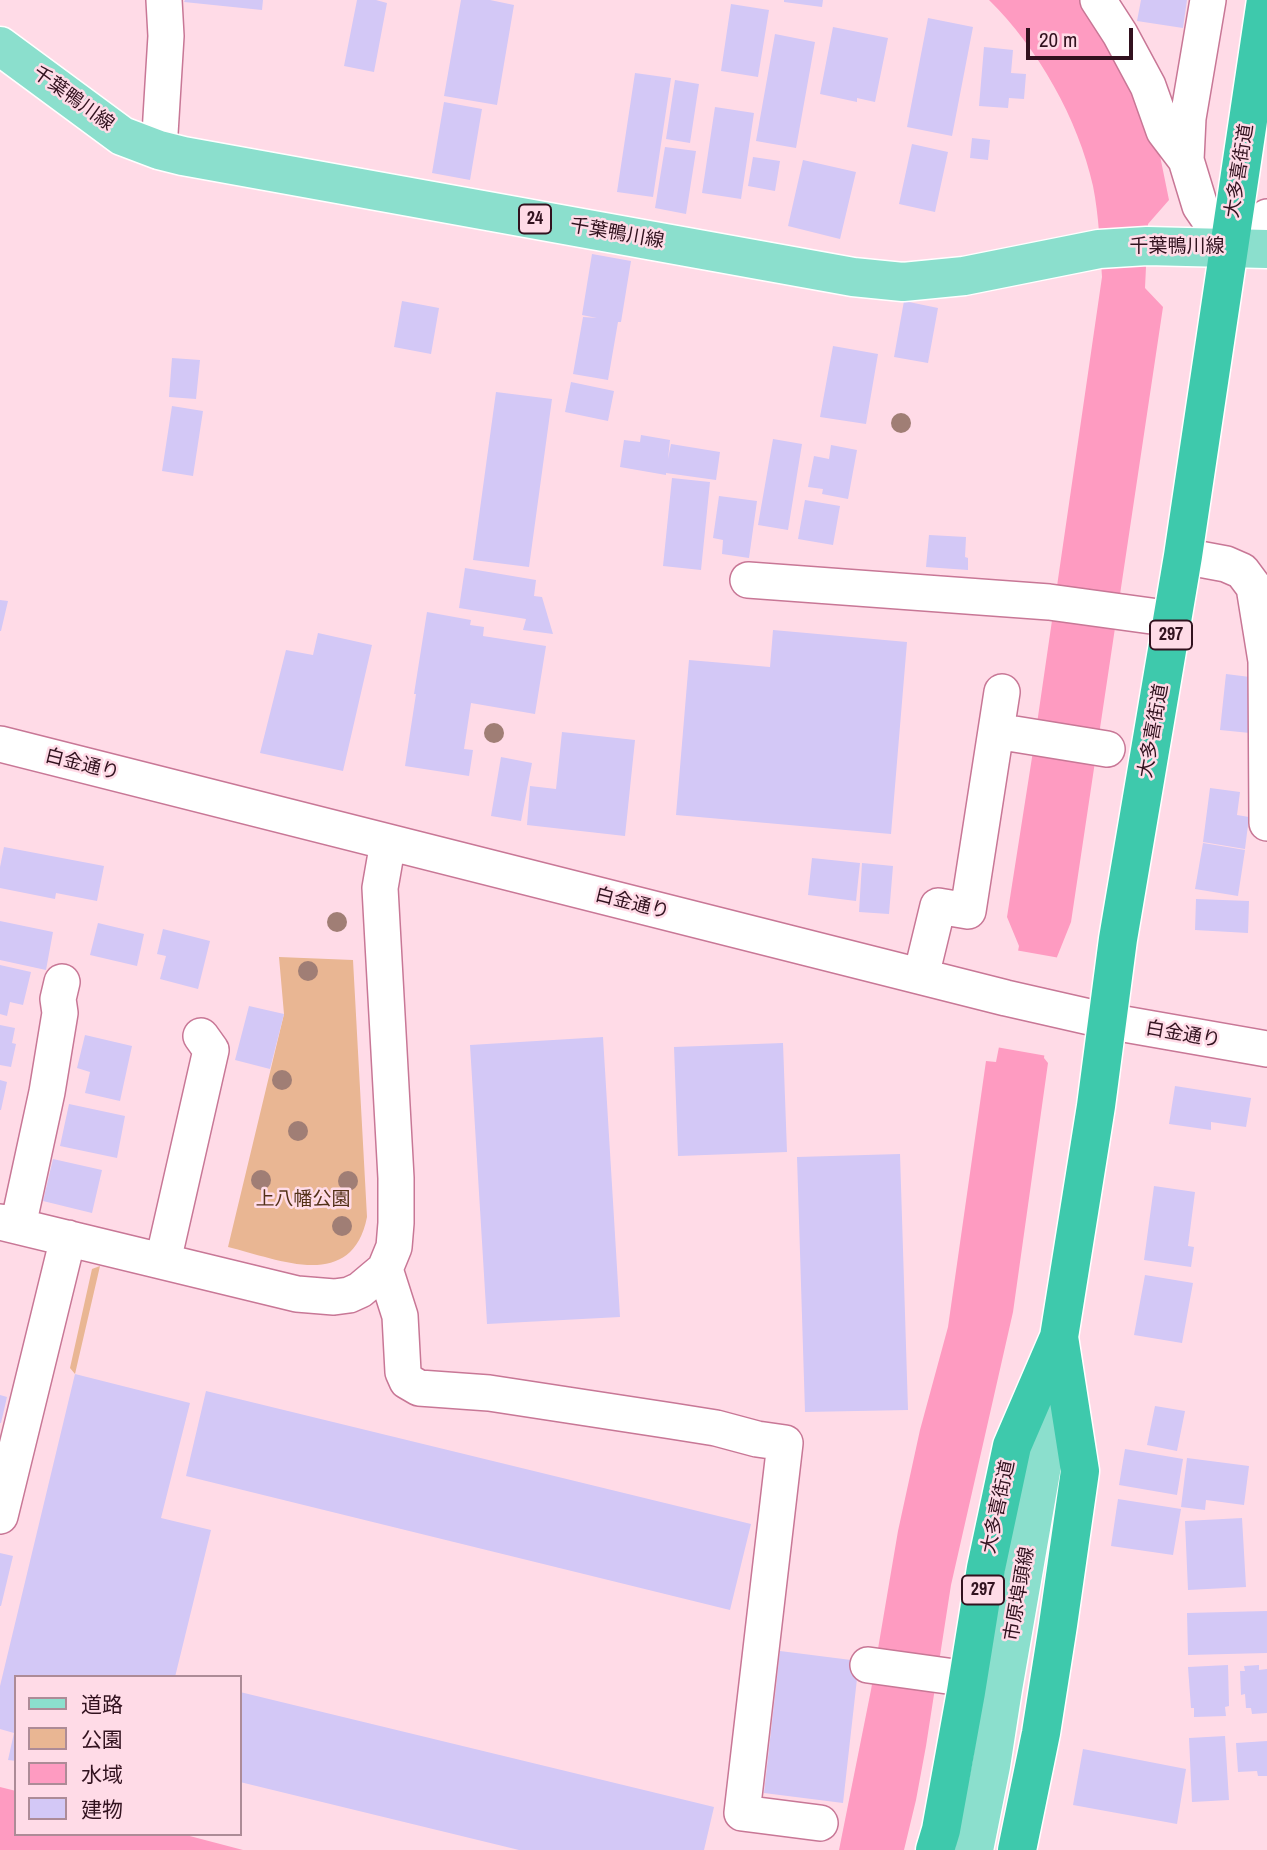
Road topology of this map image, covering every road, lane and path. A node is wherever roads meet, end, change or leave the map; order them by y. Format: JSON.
{"nodes":[{"id":1,"x":164,"y":0,"type":"edge"},
{"id":2,"x":1098,"y":0,"type":"edge"},
{"id":3,"x":1208,"y":0,"type":"edge"},
{"id":4,"x":1266,"y":0,"type":"edge"},
{"id":5,"x":0,"y":46,"type":"edge"},
{"id":6,"x":159,"y":150,"type":"junction"},
{"id":7,"x":1186,"y":160,"type":"junction"},
{"id":8,"x":1267,"y":217,"type":"edge"},
{"id":9,"x":1228,"y":247,"type":"junction"},
{"id":10,"x":1267,"y":249,"type":"edge"},
{"id":11,"x":1183,"y":556,"type":"junction"},
{"id":12,"x":748,"y":580,"type":"dead end"},
{"id":13,"x":1174,"y":619,"type":"junction"},
{"id":14,"x":1002,"y":692,"type":"dead end"},
{"id":15,"x":996,"y":731,"type":"junction"},
{"id":16,"x":0,"y":744,"type":"edge"},
{"id":17,"x":1103,"y":748,"type":"dead end"},
{"id":18,"x":1267,"y":823,"type":"edge"},
{"id":19,"x":388,"y":842,"type":"junction"},
{"id":20,"x":921,"y":976,"type":"junction"},
{"id":21,"x":62,"y":982,"type":"dead end"},
{"id":22,"x":1107,"y":1021,"type":"junction"},
{"id":23,"x":201,"y":1036,"type":"dead end"},
{"id":24,"x":1267,"y":1049,"type":"edge"},
{"id":25,"x":9,"y":1224,"type":"edge"},
{"id":26,"x":68,"y":1238,"type":"junction"},
{"id":27,"x":163,"y":1261,"type":"junction"},
{"id":28,"x":385,"y":1269,"type":"junction"},
{"id":29,"x":1059,"y":1337,"type":"junction"},
{"id":30,"x":0,"y":1516,"type":"edge"},
{"id":31,"x":868,"y":1665,"type":"dead end"},
{"id":32,"x":957,"y":1677,"type":"junction"},
{"id":33,"x":820,"y":1823,"type":"dead end"},
{"id":34,"x":935,"y":1850,"type":"edge"},
{"id":35,"x":974,"y":1850,"type":"edge"},
{"id":36,"x":1017,"y":1850,"type":"edge"}],
"edges":[{"from":1,"to":6,"type":"street"},
{"from":2,"to":7,"type":"street"},
{"from":3,"to":7,"type":"street"},
{"from":4,"to":9,"type":"highway","name":"大多喜街道","number":"297"},
{"from":5,"to":6,"type":"main road","name":"千葉鴨川線","number":"24"},
{"from":6,"to":9,"type":"main road","name":"千葉鴨川線","number":"24"},
{"from":7,"to":9,"type":"street"},
{"from":8,"to":9,"type":"street"},
{"from":9,"to":10,"type":"main road","name":"千葉鴨川線","number":"24"},
{"from":9,"to":11,"type":"highway","name":"大多喜街道","number":"297"},
{"from":11,"to":13,"type":"highway","name":"大多喜街道","number":"297"},
{"from":11,"to":18,"type":"street"},
{"from":12,"to":13,"type":"street"},
{"from":13,"to":22,"type":"highway","name":"大多喜街道","number":"297"},
{"from":14,"to":15,"type":"street"},
{"from":15,"to":17,"type":"street"},
{"from":15,"to":20,"type":"street"},
{"from":16,"to":19,"type":"street","name":"白金通り"},
{"from":19,"to":20,"type":"street","name":"白金通り"},
{"from":19,"to":28,"type":"street"},
{"from":20,"to":22,"type":"street","name":"白金通り"},
{"from":21,"to":25,"type":"street"},
{"from":22,"to":24,"type":"street","name":"白金通り"},
{"from":22,"to":29,"type":"highway","name":"大多喜街道","number":"297"},
{"from":23,"to":27,"type":"street"},
{"from":25,"to":26,"type":"street"},
{"from":26,"to":27,"type":"street"},
{"from":26,"to":30,"type":"street"},
{"from":27,"to":28,"type":"street"},
{"from":28,"to":33,"type":"street"},
{"from":29,"to":32,"type":"highway","name":"大多喜街道","number":"297"},
{"from":29,"to":35,"type":"main road","name":"市原埠頭線"},
{"from":29,"to":36,"type":"highway","name":"大多喜街道","number":"297"},
{"from":31,"to":32,"type":"street"},
{"from":32,"to":34,"type":"highway","name":"大多喜街道","number":"297"}]}
